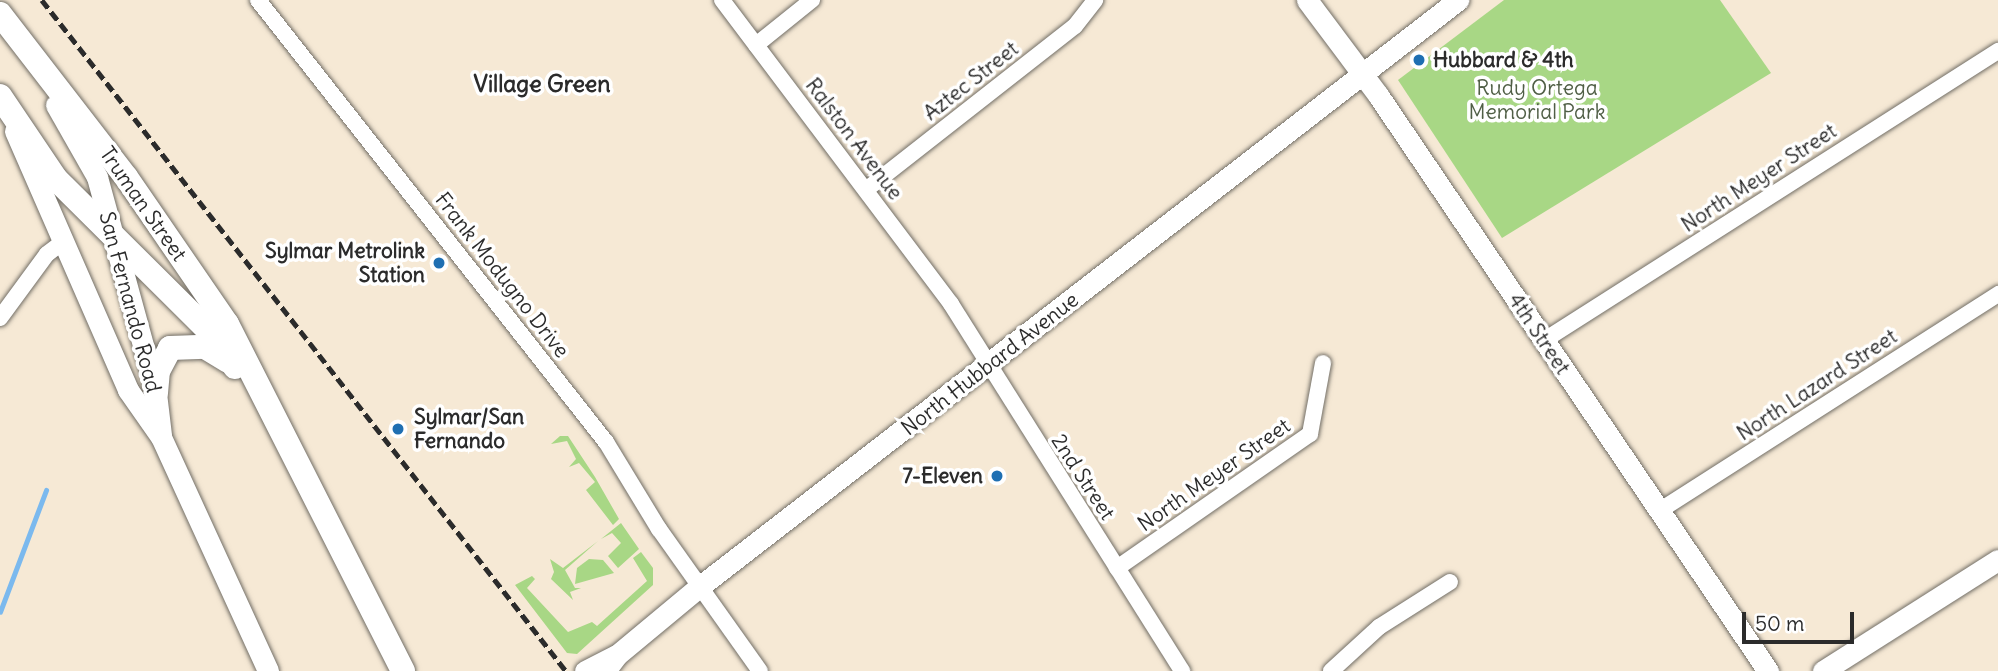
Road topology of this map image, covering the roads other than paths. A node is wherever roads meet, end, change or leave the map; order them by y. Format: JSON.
{"nodes":[{"id":1,"x":258,"y":0,"type":"edge"},
{"id":2,"x":722,"y":0,"type":"edge"},
{"id":3,"x":812,"y":0,"type":"edge"},
{"id":4,"x":1095,"y":0,"type":"edge"},
{"id":5,"x":1307,"y":0,"type":"edge"},
{"id":6,"x":1458,"y":0,"type":"edge"},
{"id":7,"x":0,"y":14,"type":"edge"},
{"id":8,"x":0,"y":30,"type":"edge"},
{"id":9,"x":757,"y":45,"type":"junction"},
{"id":10,"x":1998,"y":51,"type":"edge"},
{"id":11,"x":1363,"y":73,"type":"junction"},
{"id":12,"x":3,"y":103,"type":"edge"},
{"id":13,"x":867,"y":190,"type":"junction"},
{"id":14,"x":62,"y":242,"type":"junction"},
{"id":15,"x":116,"y":242,"type":"junction"},
{"id":16,"x":1998,"y":294,"type":"edge"},
{"id":17,"x":951,"y":304,"type":"joint"},
{"id":18,"x":0,"y":318,"type":"edge"},
{"id":19,"x":1543,"y":341,"type":"junction"},
{"id":20,"x":231,"y":362,"type":"junction"},
{"id":21,"x":1323,"y":363,"type":"dead end"},
{"id":22,"x":986,"y":367,"type":"junction"},
{"id":23,"x":156,"y":393,"type":"junction"},
{"id":24,"x":267,"y":405,"type":"junction"},
{"id":25,"x":161,"y":437,"type":"junction"},
{"id":26,"x":1659,"y":511,"type":"junction"},
{"id":27,"x":1998,"y":560,"type":"edge"},
{"id":28,"x":1117,"y":568,"type":"junction"},
{"id":29,"x":1450,"y":582,"type":"dead end"},
{"id":30,"x":699,"y":587,"type":"junction"},
{"id":31,"x":611,"y":663,"type":"edge"},
{"id":32,"x":268,"y":671,"type":"edge"},
{"id":33,"x":403,"y":671,"type":"edge"},
{"id":34,"x":585,"y":671,"type":"edge"},
{"id":35,"x":760,"y":671,"type":"edge"},
{"id":36,"x":1182,"y":671,"type":"edge"},
{"id":37,"x":1331,"y":671,"type":"edge"},
{"id":38,"x":1768,"y":671,"type":"edge"},
{"id":39,"x":1823,"y":671,"type":"edge"}],
"edges":[{"from":1,"to":30,"type":"street","name":"Frank Modugno Drive"},
{"from":2,"to":9,"type":"street","name":"Ralston Avenue"},
{"from":3,"to":9,"type":"street"},
{"from":4,"to":13,"type":"street","name":"Aztec Street"},
{"from":5,"to":11,"type":"main road","name":"4th Street"},
{"from":6,"to":11,"type":"main road","name":"North Hubbard Avenue"},
{"from":7,"to":24,"type":"main road","name":"Truman Street"},
{"from":8,"to":15,"type":"main road","name":"San Fernando Road"},
{"from":9,"to":13,"type":"street","name":"Ralston Avenue"},
{"from":10,"to":19,"type":"street","name":"North Meyer Street"},
{"from":11,"to":19,"type":"main road","name":"4th Street"},
{"from":11,"to":22,"type":"main road","name":"North Hubbard Avenue"},
{"from":12,"to":14,"type":"main road","name":"San Fernando Road"},
{"from":12,"to":15,"type":"main road","name":"Truman Street"},
{"from":13,"to":17,"type":"street","name":"Ralston Avenue"},
{"from":14,"to":18,"type":"street"},
{"from":14,"to":25,"type":"main road","name":"San Fernando Road"},
{"from":15,"to":20,"type":"main road","name":"Truman Street"},
{"from":15,"to":23,"type":"main road","name":"San Fernando Road"},
{"from":16,"to":26,"type":"street","name":"North Lazard Street"},
{"from":17,"to":22,"type":"street","name":"2nd Street"},
{"from":19,"to":26,"type":"main road","name":"4th Street"},
{"from":20,"to":23,"type":"main road"},
{"from":20,"to":24,"type":"main road","name":"Truman Street"},
{"from":21,"to":28,"type":"street","name":"North Meyer Street"},
{"from":22,"to":28,"type":"street","name":"2nd Street"},
{"from":22,"to":30,"type":"main road","name":"North Hubbard Avenue"},
{"from":23,"to":25,"type":"main road","name":"San Fernando Road"},
{"from":24,"to":33,"type":"main road","name":"Truman Street"},
{"from":25,"to":32,"type":"main road","name":"San Fernando Road"},
{"from":26,"to":38,"type":"main road","name":"4th Street"},
{"from":27,"to":39,"type":"main road"},
{"from":28,"to":36,"type":"street","name":"2nd Street"},
{"from":29,"to":37,"type":"street"},
{"from":30,"to":31,"type":"main road","name":"North Hubbard Avenue"},
{"from":30,"to":35,"type":"street","name":"Frank Modugno Drive"},
{"from":31,"to":34,"type":"main road","name":"North Hubbard Avenue"}]}
